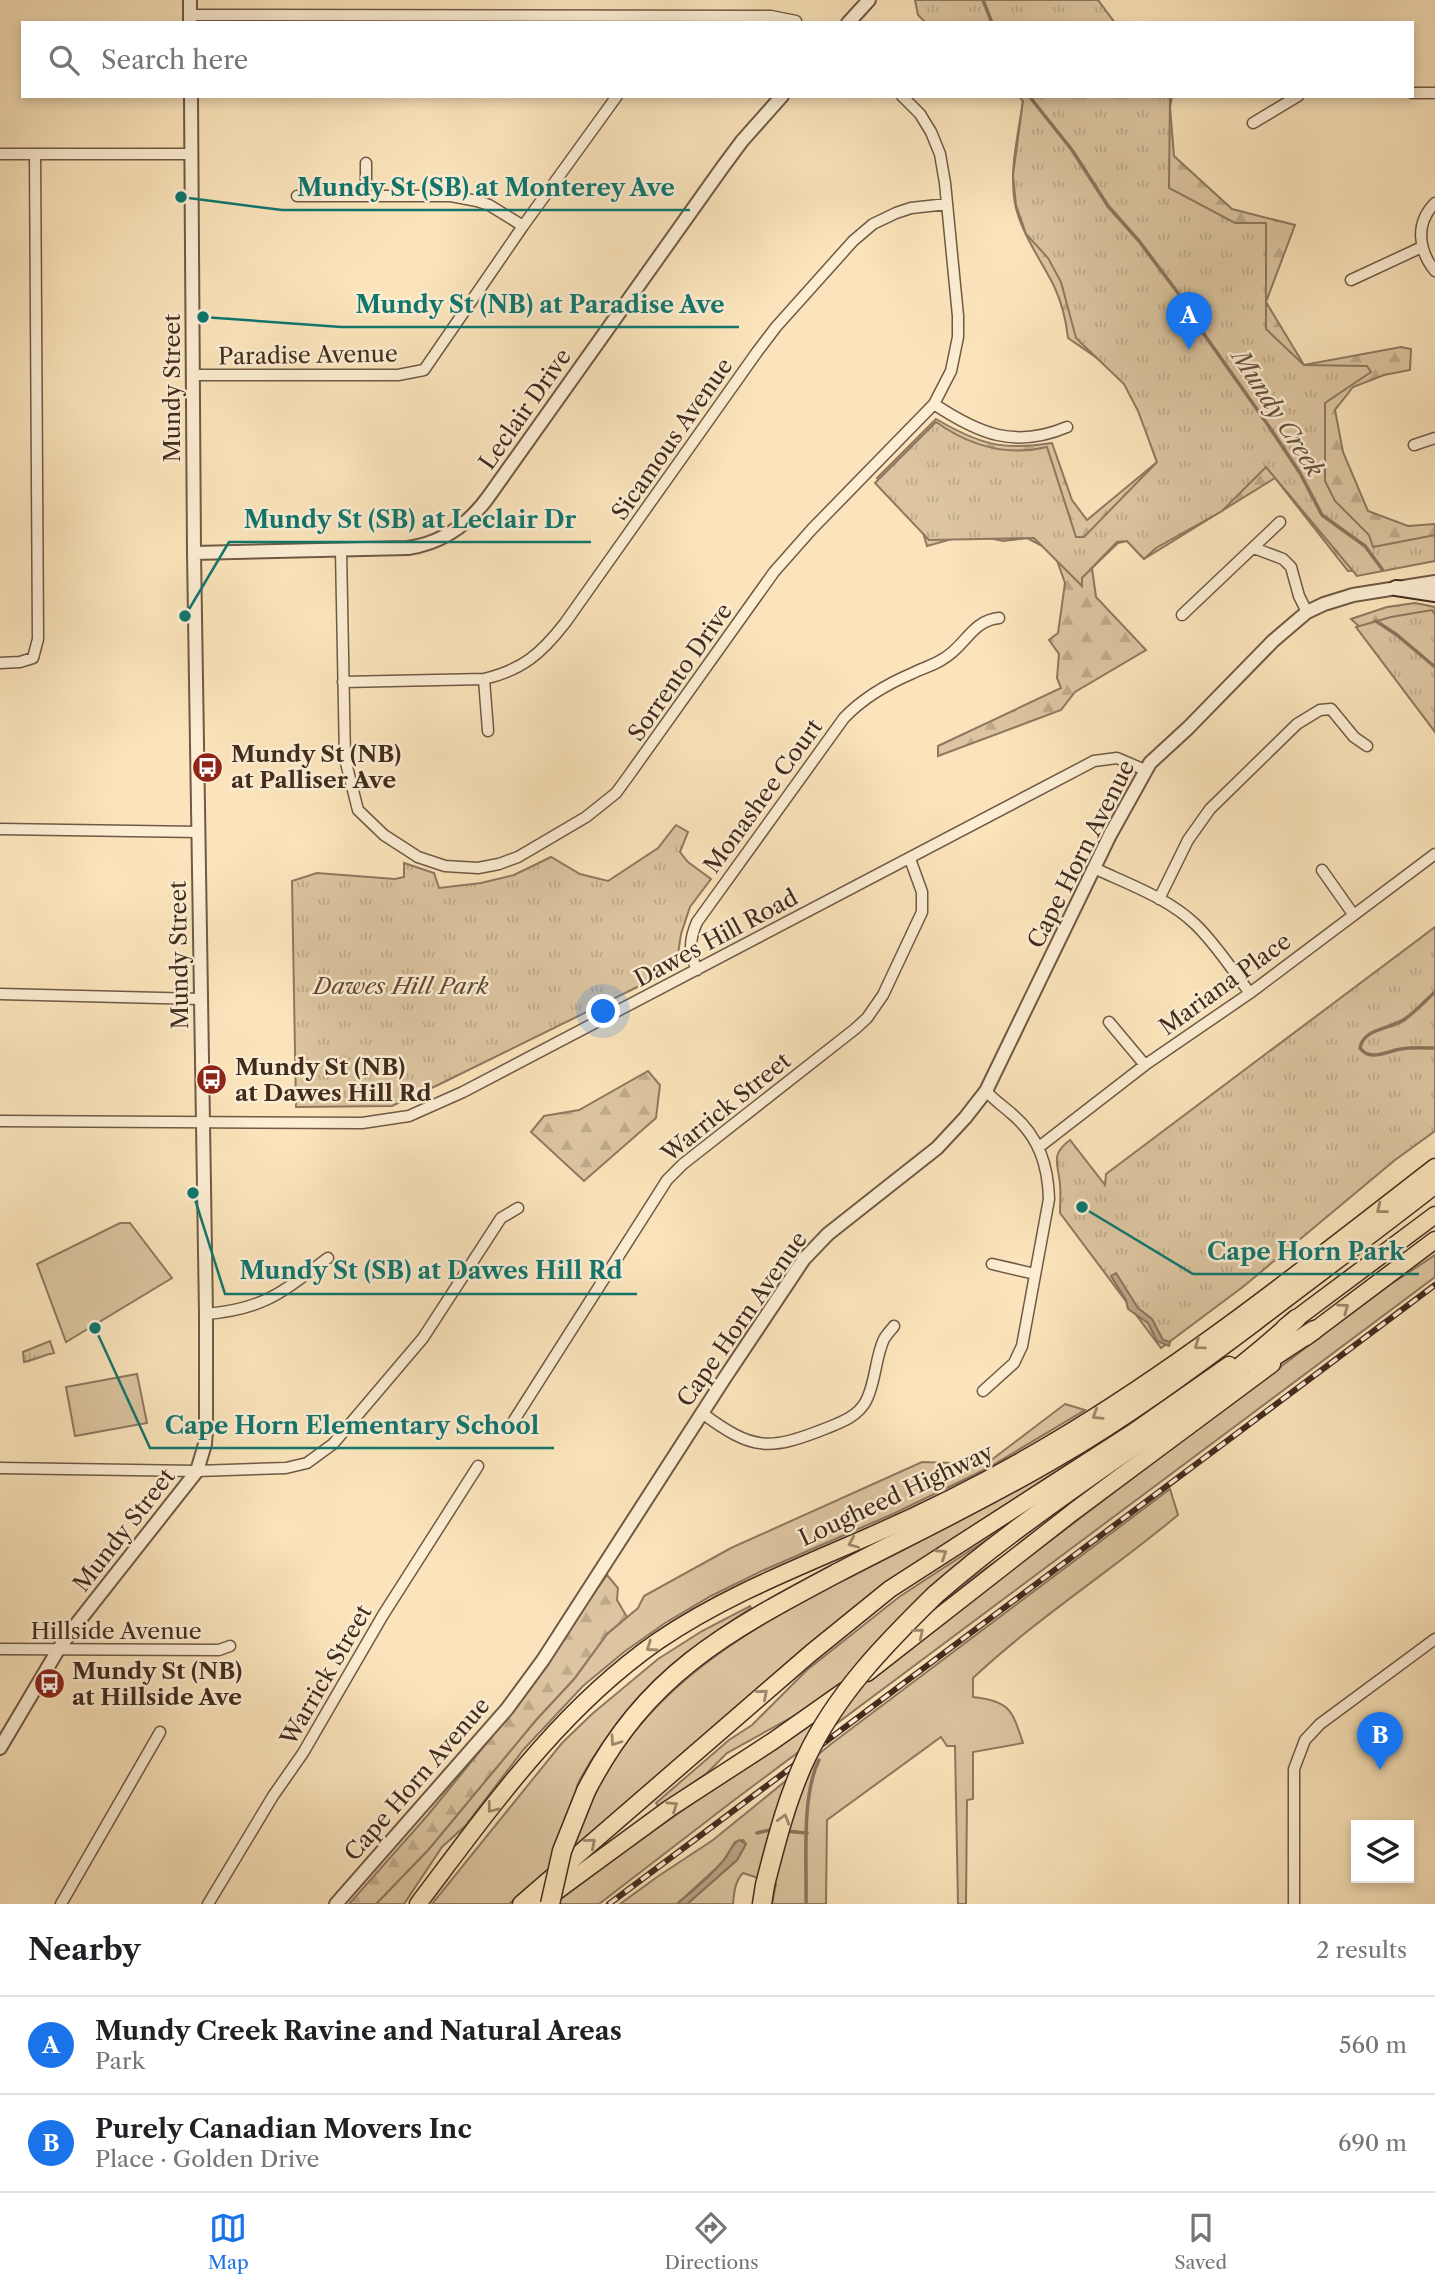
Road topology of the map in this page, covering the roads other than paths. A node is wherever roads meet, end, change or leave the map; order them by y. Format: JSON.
{"nodes":[{"id":1,"x":190,"y":0,"type":"edge"},
{"id":2,"x":869,"y":0,"type":"edge"},
{"id":3,"x":190,"y":19,"type":"edge"},
{"id":4,"x":496,"y":19,"type":"edge"},
{"id":5,"x":643,"y":19,"type":"edge"},
{"id":6,"x":796,"y":21,"type":"edge"},
{"id":7,"x":850,"y":21,"type":"edge"},
{"id":8,"x":1414,"y":93,"type":"edge"},
{"id":9,"x":1435,"y":93,"type":"edge"},
{"id":10,"x":191,"y":98,"type":"edge"},
{"id":11,"x":616,"y":98,"type":"edge"},
{"id":12,"x":780,"y":98,"type":"edge"},
{"id":13,"x":904,"y":98,"type":"edge"},
{"id":14,"x":1295,"y":98,"type":"edge"},
{"id":15,"x":1252,"y":123,"type":"dead end"},
{"id":16,"x":0,"y":154,"type":"edge"},
{"id":17,"x":35,"y":154,"type":"junction"},
{"id":18,"x":191,"y":154,"type":"junction"},
{"id":19,"x":366,"y":163,"type":"dead end"},
{"id":20,"x":297,"y":196,"type":"dead end"},
{"id":21,"x":366,"y":196,"type":"junction"},
{"id":22,"x":1435,"y":203,"type":"edge"},
{"id":23,"x":947,"y":204,"type":"junction"},
{"id":24,"x":523,"y":226,"type":"junction"},
{"id":25,"x":1422,"y":247,"type":"junction"},
{"id":26,"x":1435,"y":271,"type":"edge"},
{"id":27,"x":1350,"y":280,"type":"dead end"},
{"id":28,"x":193,"y":375,"type":"junction"},
{"id":29,"x":934,"y":404,"type":"junction"},
{"id":30,"x":1067,"y":428,"type":"dead end"},
{"id":31,"x":1435,"y":438,"type":"edge"},
{"id":32,"x":1414,"y":445,"type":"dead end"},
{"id":33,"x":1280,"y":523,"type":"dead end"},
{"id":34,"x":1254,"y":548,"type":"junction"},
{"id":35,"x":341,"y":550,"type":"junction"},
{"id":36,"x":194,"y":553,"type":"junction"},
{"id":37,"x":1435,"y":582,"type":"edge"},
{"id":38,"x":1396,"y":588,"type":"junction"},
{"id":39,"x":1435,"y":594,"type":"edge"},
{"id":40,"x":1307,"y":612,"type":"junction"},
{"id":41,"x":1182,"y":615,"type":"dead end"},
{"id":42,"x":999,"y":618,"type":"dead end"},
{"id":43,"x":0,"y":663,"type":"edge"},
{"id":44,"x":484,"y":680,"type":"junction"},
{"id":45,"x":343,"y":682,"type":"junction"},
{"id":46,"x":488,"y":731,"type":"dead end"},
{"id":47,"x":1367,"y":746,"type":"dead end"},
{"id":48,"x":1145,"y":770,"type":"junction"},
{"id":49,"x":0,"y":829,"type":"edge"},
{"id":50,"x":199,"y":832,"type":"junction"},
{"id":51,"x":1435,"y":854,"type":"edge"},
{"id":52,"x":910,"y":859,"type":"junction"},
{"id":53,"x":1094,"y":868,"type":"junction"},
{"id":54,"x":1322,"y":870,"type":"dead end"},
{"id":55,"x":1159,"y":899,"type":"junction"},
{"id":56,"x":1353,"y":914,"type":"junction"},
{"id":57,"x":697,"y":970,"type":"junction"},
{"id":58,"x":1250,"y":992,"type":"junction"},
{"id":59,"x":0,"y":994,"type":"edge"},
{"id":60,"x":201,"y":999,"type":"junction"},
{"id":61,"x":1109,"y":1022,"type":"dead end"},
{"id":62,"x":1145,"y":1065,"type":"junction"},
{"id":63,"x":986,"y":1091,"type":"junction"},
{"id":64,"x":0,"y":1121,"type":"edge"},
{"id":65,"x":203,"y":1123,"type":"junction"},
{"id":66,"x":1039,"y":1147,"type":"junction"},
{"id":67,"x":1435,"y":1167,"type":"edge"},
{"id":68,"x":1435,"y":1184,"type":"edge"},
{"id":69,"x":518,"y":1208,"type":"dead end"},
{"id":70,"x":1435,"y":1215,"type":"edge"},
{"id":71,"x":1435,"y":1240,"type":"edge"},
{"id":72,"x":328,"y":1258,"type":"dead end"},
{"id":73,"x":992,"y":1264,"type":"dead end"},
{"id":74,"x":1035,"y":1273,"type":"junction"},
{"id":75,"x":206,"y":1314,"type":"junction"},
{"id":76,"x":1296,"y":1320,"type":"junction"},
{"id":77,"x":894,"y":1326,"type":"dead end"},
{"id":78,"x":1314,"y":1330,"type":"junction"},
{"id":79,"x":983,"y":1391,"type":"dead end"},
{"id":80,"x":702,"y":1413,"type":"junction"},
{"id":81,"x":511,"y":1425,"type":"dead end"},
{"id":82,"x":478,"y":1466,"type":"dead end"},
{"id":83,"x":0,"y":1468,"type":"edge"},
{"id":84,"x":197,"y":1471,"type":"junction"},
{"id":85,"x":939,"y":1592,"type":"junction"},
{"id":86,"x":1435,"y":1639,"type":"edge"},
{"id":87,"x":230,"y":1646,"type":"dead end"},
{"id":88,"x":0,"y":1649,"type":"edge"},
{"id":89,"x":58,"y":1650,"type":"junction"},
{"id":90,"x":160,"y":1732,"type":"dead end"},
{"id":91,"x":0,"y":1748,"type":"edge"},
{"id":92,"x":61,"y":1904,"type":"edge"},
{"id":93,"x":208,"y":1904,"type":"edge"},
{"id":94,"x":336,"y":1904,"type":"edge"},
{"id":95,"x":418,"y":1904,"type":"edge"},
{"id":96,"x":521,"y":1904,"type":"edge"},
{"id":97,"x":539,"y":1904,"type":"edge"},
{"id":98,"x":550,"y":1904,"type":"edge"},
{"id":99,"x":762,"y":1904,"type":"edge"},
{"id":100,"x":1294,"y":1904,"type":"edge"}],
"edges":[{"from":1,"to":3,"type":"street"},
{"from":2,"to":7,"type":"street"},
{"from":3,"to":4,"type":"street"},
{"from":4,"to":5,"type":"street"},
{"from":5,"to":6,"type":"street"},
{"from":8,"to":9,"type":"street"},
{"from":10,"to":18,"type":"street","name":"Mundy Street"},
{"from":11,"to":24,"type":"street","name":"Paradise Avenue"},
{"from":12,"to":35,"type":"street","name":"Leclair Drive"},
{"from":13,"to":23,"type":"street","name":"Sorrento Drive"},
{"from":14,"to":15,"type":"street"},
{"from":16,"to":17,"type":"street"},
{"from":17,"to":18,"type":"street"},
{"from":17,"to":43,"type":"street"},
{"from":18,"to":28,"type":"street","name":"Mundy Street"},
{"from":19,"to":21,"type":"street"},
{"from":20,"to":21,"type":"street"},
{"from":21,"to":24,"type":"street"},
{"from":22,"to":25,"type":"street"},
{"from":23,"to":29,"type":"street","name":"Sorrento Drive"},
{"from":23,"to":44,"type":"street","name":"Sicamous Avenue"},
{"from":24,"to":28,"type":"street","name":"Paradise Avenue"},
{"from":25,"to":26,"type":"street"},
{"from":25,"to":27,"type":"street"},
{"from":28,"to":36,"type":"street","name":"Mundy Street"},
{"from":29,"to":30,"type":"street"},
{"from":29,"to":45,"type":"street","name":"Sorrento Drive"},
{"from":31,"to":32,"type":"street"},
{"from":33,"to":34,"type":"street"},
{"from":34,"to":40,"type":"street"},
{"from":34,"to":41,"type":"street"},
{"from":35,"to":36,"type":"street","name":"Leclair Drive"},
{"from":35,"to":45,"type":"street","name":"Sorrento Drive"},
{"from":36,"to":50,"type":"street","name":"Mundy Street"},
{"from":37,"to":38,"type":"street","name":"Cape Horn Avenue"},
{"from":38,"to":39,"type":"main road"},
{"from":38,"to":40,"type":"street","name":"Cape Horn Avenue"},
{"from":40,"to":48,"type":"street","name":"Cape Horn Avenue"},
{"from":42,"to":57,"type":"street","name":"Monashee Court"},
{"from":44,"to":45,"type":"street","name":"Sicamous Avenue"},
{"from":44,"to":46,"type":"street"},
{"from":47,"to":55,"type":"street"},
{"from":48,"to":52,"type":"street","name":"Dawes Hill Road"},
{"from":48,"to":53,"type":"street","name":"Cape Horn Avenue"},
{"from":49,"to":50,"type":"street"},
{"from":50,"to":60,"type":"street","name":"Mundy Street"},
{"from":51,"to":56,"type":"street","name":"Mariana Place"},
{"from":52,"to":57,"type":"street","name":"Dawes Hill Road"},
{"from":52,"to":81,"type":"street","name":"Warrick Street"},
{"from":53,"to":55,"type":"street"},
{"from":53,"to":63,"type":"street","name":"Cape Horn Avenue"},
{"from":54,"to":56,"type":"street"},
{"from":55,"to":58,"type":"street"},
{"from":56,"to":58,"type":"street","name":"Mariana Place"},
{"from":57,"to":65,"type":"street","name":"Dawes Hill Road"},
{"from":58,"to":62,"type":"street","name":"Mariana Place"},
{"from":59,"to":60,"type":"street"},
{"from":60,"to":65,"type":"street","name":"Mundy Street"},
{"from":61,"to":62,"type":"street"},
{"from":62,"to":66,"type":"street","name":"Mariana Place"},
{"from":63,"to":66,"type":"street"},
{"from":63,"to":80,"type":"street","name":"Cape Horn Avenue"},
{"from":64,"to":65,"type":"street","name":"Dawes Hill Road"},
{"from":65,"to":75,"type":"street","name":"Mundy Street"},
{"from":66,"to":74,"type":"street"},
{"from":67,"to":95,"type":"main road","name":"Lougheed Highway","one_way":true},
{"from":68,"to":98,"type":"highway","one_way":true,"bridge":true},
{"from":69,"to":84,"type":"street"},
{"from":70,"to":76,"type":"main road"},
{"from":78,"to":71,"type":"main road","one_way":true},
{"from":72,"to":75,"type":"street"},
{"from":73,"to":74,"type":"street"},
{"from":74,"to":79,"type":"street"},
{"from":75,"to":84,"type":"street","name":"Mundy Street"},
{"from":76,"to":85,"type":"highway"},
{"from":96,"to":76,"type":"main road","one_way":true},
{"from":77,"to":80,"type":"street"},
{"from":78,"to":85,"type":"highway"},
{"from":97,"to":78,"type":"main road","one_way":true},
{"from":80,"to":94,"type":"street","name":"Cape Horn Avenue"},
{"from":82,"to":93,"type":"street","name":"Warrick Street"},
{"from":83,"to":84,"type":"street"},
{"from":84,"to":89,"type":"street","name":"Mundy Street"},
{"from":99,"to":85,"type":"highway","one_way":true,"bridge":true},
{"from":86,"to":100,"type":"street"},
{"from":87,"to":89,"type":"street","name":"Hillside Avenue"},
{"from":88,"to":89,"type":"street","name":"Hillside Avenue"},
{"from":89,"to":91,"type":"street","name":"Mundy Street"},
{"from":90,"to":92,"type":"street"}]}
